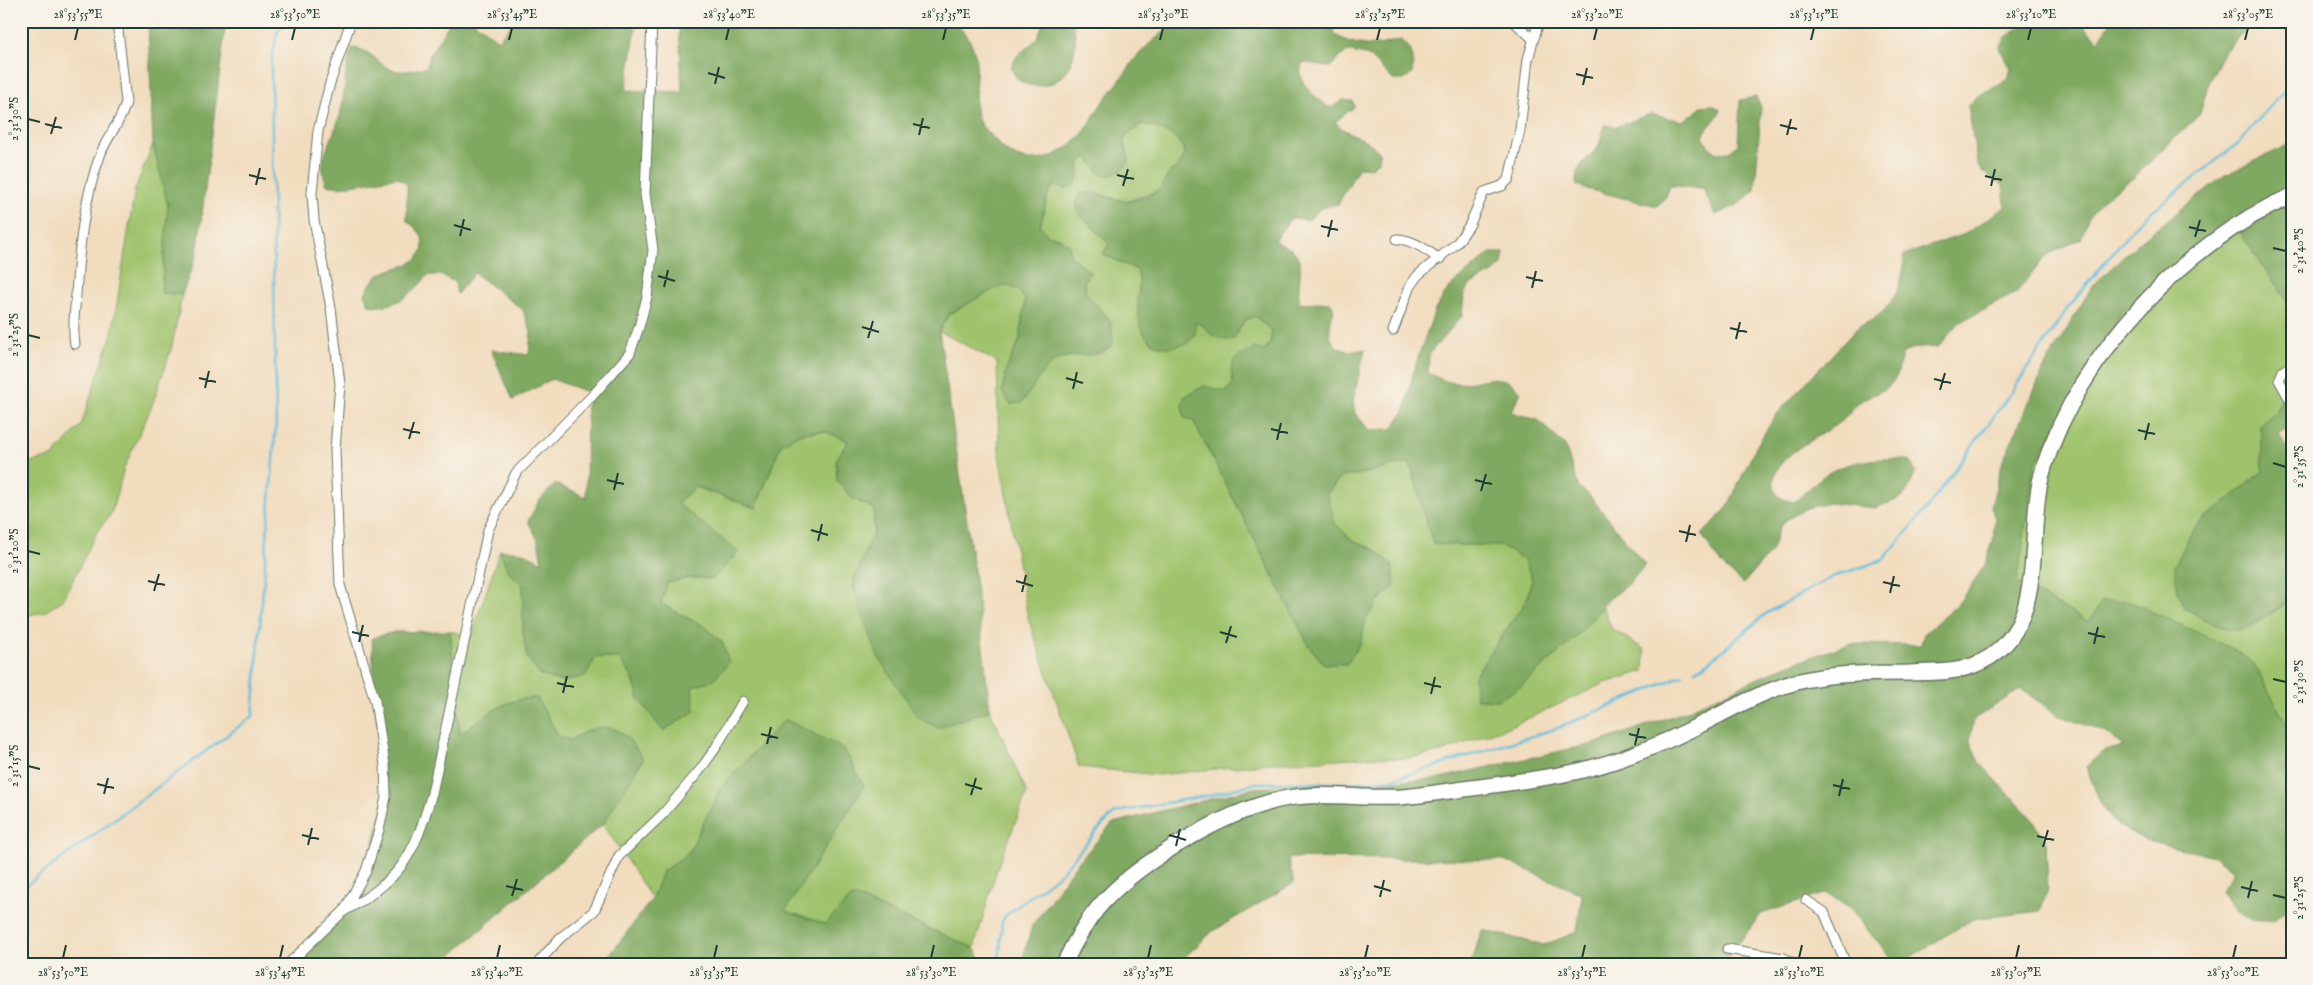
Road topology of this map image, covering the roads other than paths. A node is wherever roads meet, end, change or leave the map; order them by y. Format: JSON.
{"nodes":[{"id":1,"x":117,"y":21,"type":"edge"},
{"id":2,"x":351,"y":21,"type":"edge"},
{"id":3,"x":652,"y":21,"type":"edge"},
{"id":4,"x":1513,"y":21,"type":"edge"},
{"id":5,"x":1539,"y":21,"type":"edge"},
{"id":6,"x":1533,"y":39,"type":"junction"},
{"id":7,"x":2292,"y":196,"type":"edge"},
{"id":8,"x":1397,"y":239,"type":"dead end"},
{"id":9,"x":1440,"y":259,"type":"junction"},
{"id":10,"x":1393,"y":331,"type":"dead end"},
{"id":11,"x":75,"y":344,"type":"dead end"},
{"id":12,"x":2292,"y":365,"type":"edge"},
{"id":13,"x":2292,"y":403,"type":"edge"},
{"id":14,"x":742,"y":701,"type":"dead end"},
{"id":15,"x":1806,"y":900,"type":"dead end"},
{"id":16,"x":344,"y":911,"type":"junction"},
{"id":17,"x":1727,"y":949,"type":"dead end"},
{"id":18,"x":288,"y":964,"type":"edge"},
{"id":19,"x":537,"y":964,"type":"edge"},
{"id":20,"x":1064,"y":964,"type":"edge"},
{"id":21,"x":1796,"y":964,"type":"edge"},
{"id":22,"x":1846,"y":964,"type":"edge"}],
"edges":[{"from":1,"to":11,"type":"street"},
{"from":2,"to":16,"type":"street"},
{"from":3,"to":16,"type":"street"},
{"from":4,"to":6,"type":"street"},
{"from":5,"to":6,"type":"street"},
{"from":6,"to":9,"type":"street"},
{"from":7,"to":20,"type":"highway"},
{"from":8,"to":9,"type":"street"},
{"from":9,"to":10,"type":"street"},
{"from":12,"to":13,"type":"street"},
{"from":14,"to":19,"type":"street"},
{"from":15,"to":22,"type":"street"},
{"from":16,"to":18,"type":"street"},
{"from":17,"to":21,"type":"street"}]}
